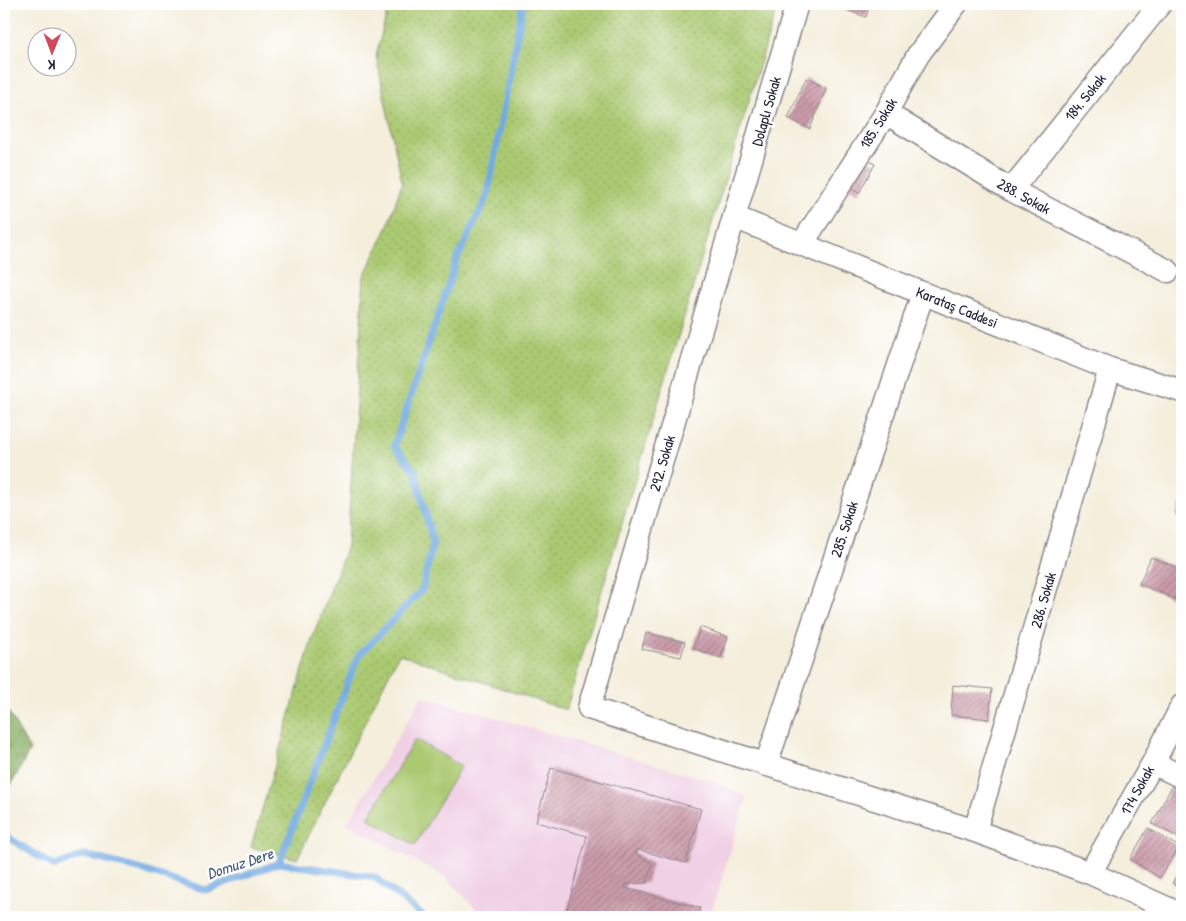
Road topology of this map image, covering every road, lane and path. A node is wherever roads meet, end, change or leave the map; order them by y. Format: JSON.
{"nodes":[{"id":1,"x":797,"y":4,"type":"edge"},
{"id":2,"x":956,"y":4,"type":"edge"},
{"id":3,"x":1160,"y":4,"type":"edge"},
{"id":4,"x":886,"y":113,"type":"junction"},
{"id":5,"x":1011,"y":190,"type":"junction"},
{"id":6,"x":734,"y":218,"type":"junction"},
{"id":7,"x":802,"y":244,"type":"junction"},
{"id":8,"x":1168,"y":271,"type":"dead end"},
{"id":9,"x":923,"y":293,"type":"junction"},
{"id":10,"x":1110,"y":369,"type":"junction"},
{"id":11,"x":1182,"y":391,"type":"edge"},
{"id":12,"x":1182,"y":706,"type":"edge"},
{"id":13,"x":1153,"y":763,"type":"junction"},
{"id":14,"x":766,"y":765,"type":"junction"},
{"id":15,"x":1182,"y":777,"type":"edge"},
{"id":16,"x":975,"y":832,"type":"junction"},
{"id":17,"x":1090,"y":873,"type":"junction"},
{"id":18,"x":1182,"y":915,"type":"edge"}],
"edges":[{"from":1,"to":6,"type":"street","name":"Dolaplı Sokak"},
{"from":2,"to":4,"type":"street","name":"185. Sokak"},
{"from":3,"to":5,"type":"street","name":"184. Sokak"},
{"from":4,"to":5,"type":"street","name":"288. Sokak"},
{"from":4,"to":7,"type":"street","name":"185. Sokak"},
{"from":5,"to":8,"type":"street","name":"288. Sokak"},
{"from":6,"to":7,"type":"street","name":"Karataş Caddesi"},
{"from":6,"to":14,"type":"street","name":"292. Sokak"},
{"from":7,"to":9,"type":"street","name":"Karataş Caddesi"},
{"from":9,"to":10,"type":"street","name":"Karataş Caddesi"},
{"from":9,"to":14,"type":"street","name":"285. Sokak"},
{"from":10,"to":11,"type":"street","name":"Karataş Caddesi"},
{"from":10,"to":16,"type":"street","name":"286. Sokak"},
{"from":12,"to":13,"type":"street","name":"174 Sokak"},
{"from":13,"to":15,"type":"street"},
{"from":13,"to":17,"type":"street","name":"174 Sokak"},
{"from":14,"to":16,"type":"street"},
{"from":16,"to":17,"type":"street"},
{"from":17,"to":18,"type":"street"}]}
